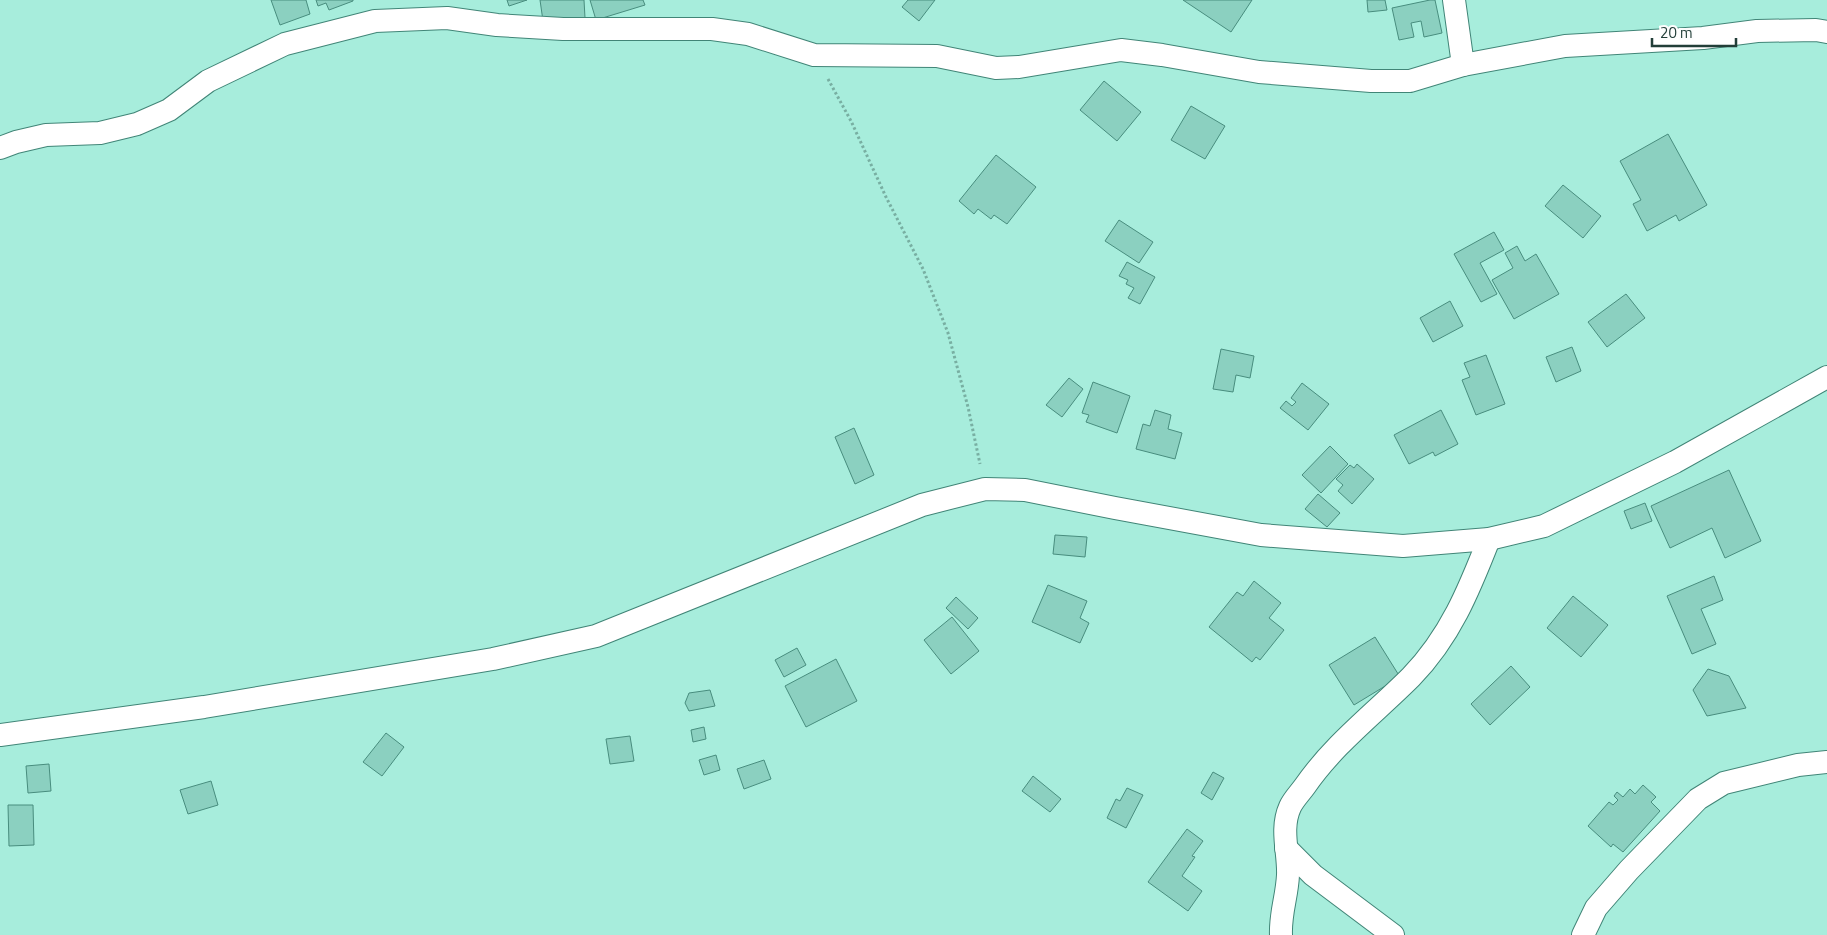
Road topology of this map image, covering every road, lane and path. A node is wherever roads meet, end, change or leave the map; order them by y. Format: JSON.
{"nodes":[{"id":1,"x":1454,"y":0,"type":"edge"},
{"id":2,"x":1827,"y":32,"type":"edge"},
{"id":3,"x":814,"y":55,"type":"junction"},
{"id":4,"x":1463,"y":65,"type":"junction"},
{"id":5,"x":0,"y":148,"type":"edge"},
{"id":6,"x":1827,"y":376,"type":"edge"},
{"id":7,"x":985,"y":489,"type":"junction"},
{"id":8,"x":1489,"y":539,"type":"junction"},
{"id":9,"x":0,"y":735,"type":"edge"},
{"id":10,"x":1827,"y":762,"type":"edge"},
{"id":11,"x":1286,"y":848,"type":"junction"},
{"id":12,"x":1281,"y":935,"type":"edge"},
{"id":13,"x":1393,"y":935,"type":"edge"},
{"id":14,"x":1583,"y":935,"type":"edge"}],
"edges":[{"from":1,"to":4,"type":"street"},
{"from":2,"to":4,"type":"street"},
{"from":3,"to":4,"type":"street"},
{"from":3,"to":5,"type":"street"},
{"from":3,"to":7,"type":"path"},
{"from":6,"to":8,"type":"street"},
{"from":7,"to":8,"type":"street"},
{"from":7,"to":9,"type":"street"},
{"from":8,"to":11,"type":"street"},
{"from":10,"to":14,"type":"street"},
{"from":11,"to":12,"type":"street"},
{"from":11,"to":13,"type":"street"}]}
